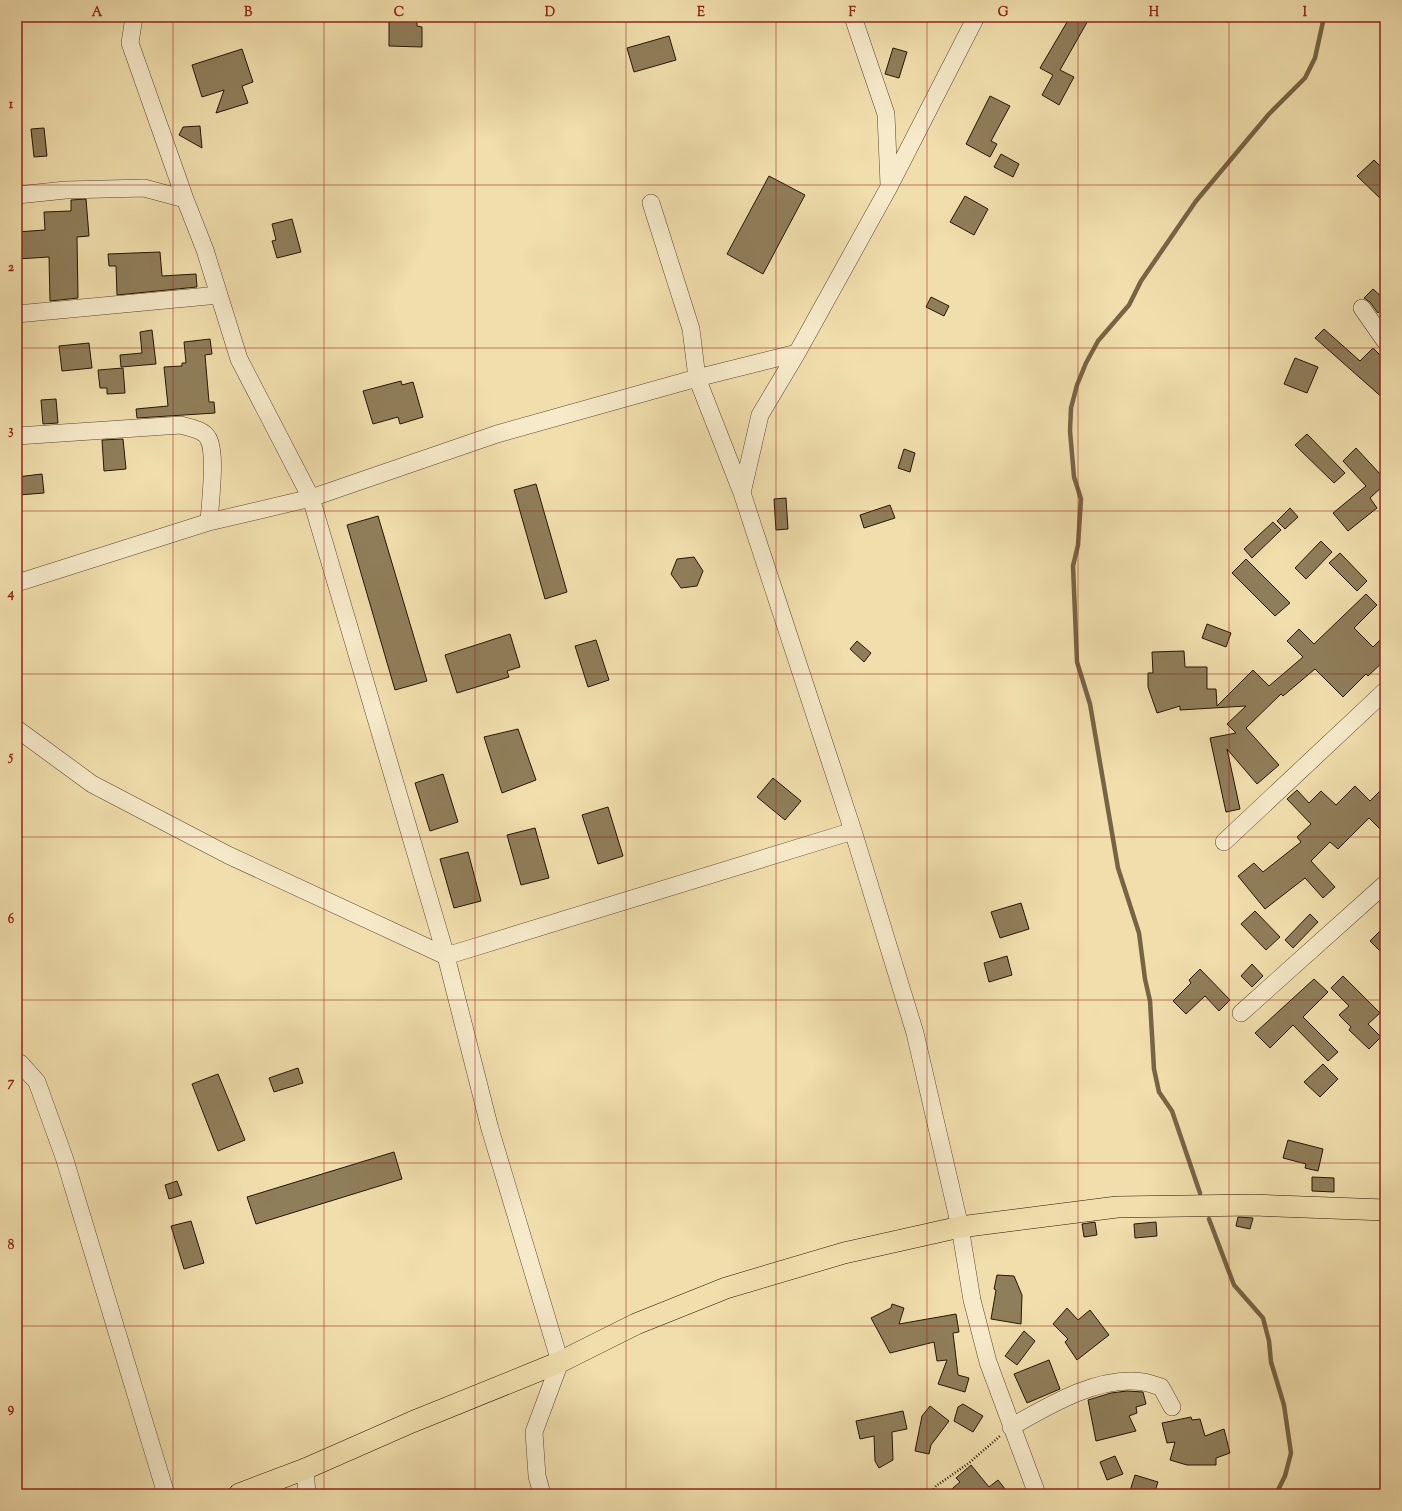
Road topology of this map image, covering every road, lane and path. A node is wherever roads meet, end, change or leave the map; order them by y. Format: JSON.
{"nodes":[{"id":1,"x":134,"y":17,"type":"edge"},
{"id":2,"x":853,"y":17,"type":"edge"},
{"id":3,"x":976,"y":17,"type":"edge"},
{"id":4,"x":889,"y":187,"type":"junction"},
{"id":5,"x":17,"y":195,"type":"edge"},
{"id":6,"x":185,"y":199,"type":"junction"},
{"id":7,"x":651,"y":203,"type":"dead end"},
{"id":8,"x":219,"y":295,"type":"junction"},
{"id":9,"x":1362,"y":308,"type":"dead end"},
{"id":10,"x":17,"y":314,"type":"edge"},
{"id":11,"x":1385,"y":340,"type":"edge"},
{"id":12,"x":797,"y":353,"type":"junction"},
{"id":13,"x":697,"y":378,"type":"junction"},
{"id":14,"x":17,"y":436,"type":"edge"},
{"id":15,"x":742,"y":493,"type":"junction"},
{"id":16,"x":311,"y":498,"type":"junction"},
{"id":17,"x":209,"y":522,"type":"junction"},
{"id":18,"x":17,"y":583,"type":"edge"},
{"id":19,"x":1385,"y":691,"type":"edge"},
{"id":20,"x":17,"y":729,"type":"edge"},
{"id":21,"x":853,"y":832,"type":"junction"},
{"id":22,"x":1224,"y":842,"type":"dead end"},
{"id":23,"x":1385,"y":884,"type":"edge"},
{"id":24,"x":446,"y":956,"type":"junction"},
{"id":25,"x":1241,"y":1013,"type":"dead end"},
{"id":26,"x":17,"y":1063,"type":"edge"},
{"id":27,"x":1385,"y":1210,"type":"edge"},
{"id":28,"x":960,"y":1227,"type":"junction"},
{"id":29,"x":560,"y":1362,"type":"junction"},
{"id":30,"x":1172,"y":1406,"type":"dead end"},
{"id":31,"x":1011,"y":1427,"type":"junction"},
{"id":32,"x":305,"y":1469,"type":"junction"},
{"id":33,"x":166,"y":1494,"type":"edge"},
{"id":34,"x":239,"y":1494,"type":"edge"},
{"id":35,"x":307,"y":1494,"type":"edge"},
{"id":36,"x":542,"y":1494,"type":"edge"},
{"id":37,"x":930,"y":1494,"type":"edge"},
{"id":38,"x":1037,"y":1494,"type":"edge"}],
"edges":[{"from":1,"to":6,"type":"street"},
{"from":2,"to":4,"type":"street"},
{"from":3,"to":4,"type":"street"},
{"from":4,"to":12,"type":"street"},
{"from":5,"to":6,"type":"street"},
{"from":6,"to":8,"type":"street"},
{"from":7,"to":13,"type":"street"},
{"from":8,"to":10,"type":"street"},
{"from":8,"to":16,"type":"street"},
{"from":9,"to":11,"type":"street"},
{"from":12,"to":13,"type":"street"},
{"from":12,"to":15,"type":"street"},
{"from":13,"to":15,"type":"street"},
{"from":13,"to":16,"type":"street"},
{"from":14,"to":17,"type":"street"},
{"from":15,"to":21,"type":"street"},
{"from":16,"to":17,"type":"street"},
{"from":16,"to":24,"type":"street"},
{"from":17,"to":18,"type":"street"},
{"from":19,"to":22,"type":"street"},
{"from":20,"to":24,"type":"street"},
{"from":21,"to":24,"type":"street"},
{"from":21,"to":28,"type":"street"},
{"from":23,"to":25,"type":"street"},
{"from":24,"to":29,"type":"street"},
{"from":26,"to":33,"type":"street"},
{"from":27,"to":28,"type":"main road"},
{"from":28,"to":29,"type":"main road"},
{"from":28,"to":31,"type":"street"},
{"from":29,"to":32,"type":"main road"},
{"from":29,"to":36,"type":"street"},
{"from":30,"to":31,"type":"street"},
{"from":31,"to":37,"type":"path"},
{"from":31,"to":38,"type":"street"},
{"from":32,"to":34,"type":"main road"},
{"from":32,"to":35,"type":"street"}]}
